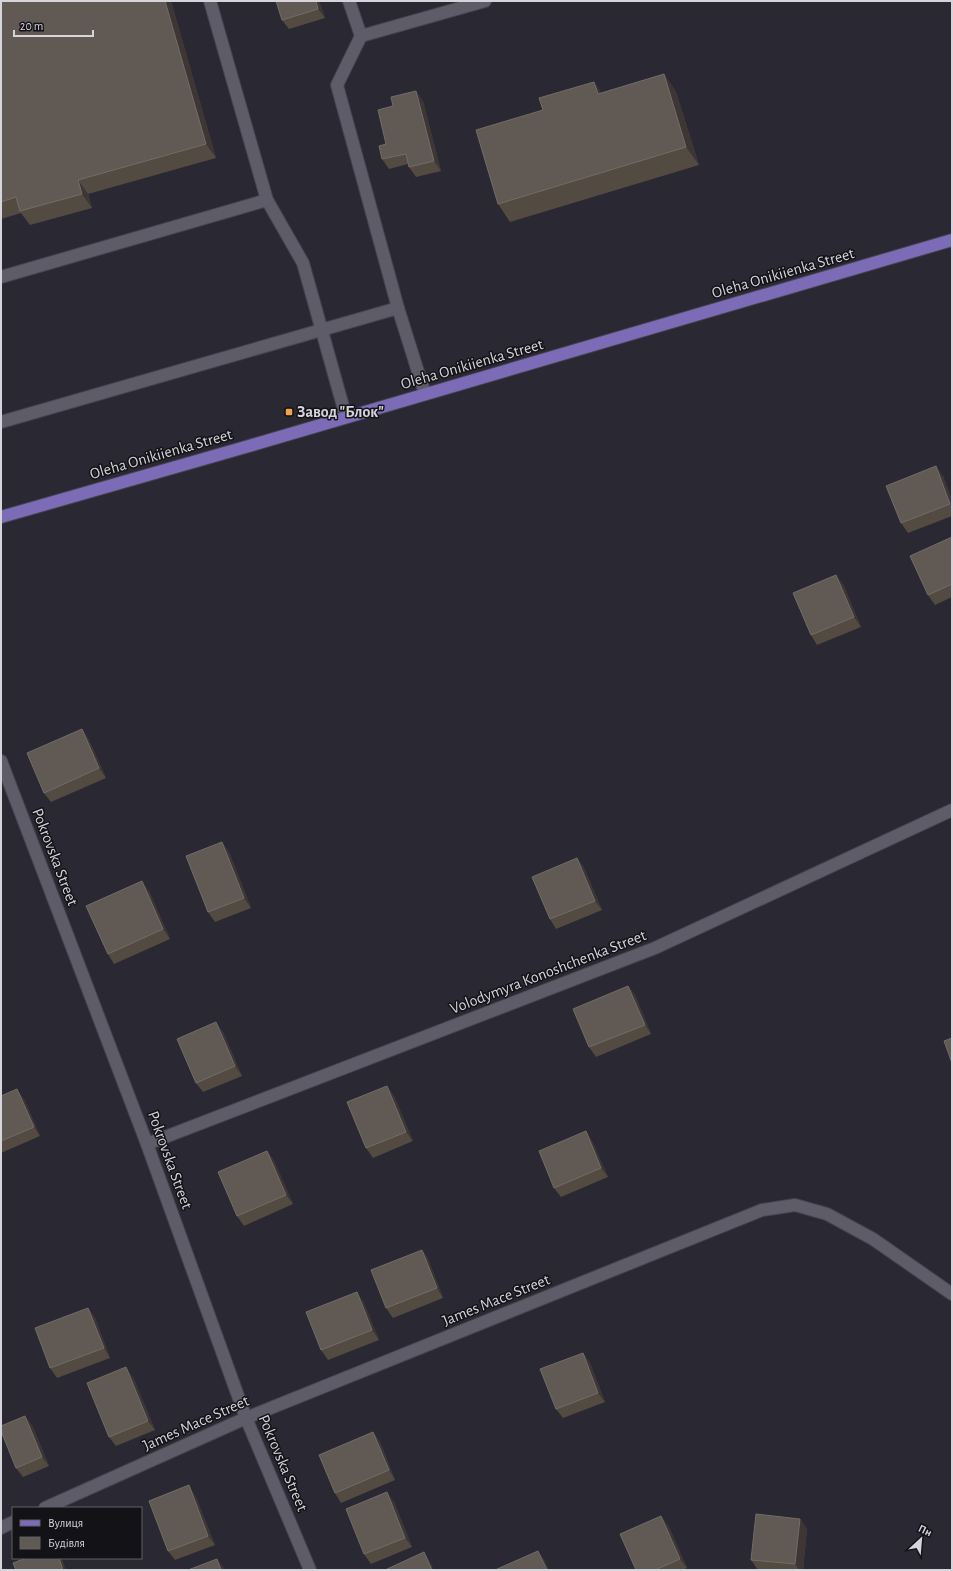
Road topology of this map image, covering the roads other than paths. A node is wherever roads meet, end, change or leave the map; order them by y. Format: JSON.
{"nodes":[{"id":1,"x":210,"y":1,"type":"edge"},
{"id":2,"x":349,"y":1,"type":"edge"},
{"id":3,"x":485,"y":1,"type":"edge"},
{"id":4,"x":361,"y":36,"type":"junction"},
{"id":5,"x":267,"y":200,"type":"junction"},
{"id":6,"x":952,"y":240,"type":"edge"},
{"id":7,"x":1,"y":277,"type":"edge"},
{"id":8,"x":398,"y":308,"type":"junction"},
{"id":9,"x":322,"y":330,"type":"junction"},
{"id":10,"x":424,"y":394,"type":"junction"},
{"id":11,"x":346,"y":417,"type":"junction"},
{"id":12,"x":1,"y":422,"type":"edge"},
{"id":13,"x":1,"y":517,"type":"edge"},
{"id":14,"x":1,"y":761,"type":"edge"},
{"id":15,"x":952,"y":810,"type":"edge"},
{"id":16,"x":147,"y":1144,"type":"junction"},
{"id":17,"x":952,"y":1294,"type":"edge"},
{"id":18,"x":246,"y":1418,"type":"junction"},
{"id":19,"x":47,"y":1507,"type":"edge"},
{"id":20,"x":12,"y":1522,"type":"edge"},
{"id":21,"x":1,"y":1528,"type":"edge"},
{"id":22,"x":310,"y":1570,"type":"edge"}],
"edges":[{"from":1,"to":5,"type":"street"},
{"from":2,"to":4,"type":"street"},
{"from":3,"to":4,"type":"street"},
{"from":4,"to":8,"type":"street"},
{"from":5,"to":7,"type":"street"},
{"from":5,"to":9,"type":"street"},
{"from":6,"to":10,"type":"main road","name":"Oleha Onikiienka Street"},
{"from":8,"to":9,"type":"street"},
{"from":8,"to":10,"type":"street"},
{"from":9,"to":11,"type":"street"},
{"from":9,"to":12,"type":"street"},
{"from":10,"to":11,"type":"main road","name":"Oleha Onikiienka Street"},
{"from":11,"to":13,"type":"main road","name":"Oleha Onikiienka Street"},
{"from":14,"to":16,"type":"street","name":"Pokrovska Street"},
{"from":15,"to":16,"type":"street","name":"Volodymyra Konoshchenka Street"},
{"from":16,"to":18,"type":"street","name":"Pokrovska Street"},
{"from":17,"to":18,"type":"street","name":"James Mace Street"},
{"from":18,"to":19,"type":"street","name":"James Mace Street"},
{"from":18,"to":22,"type":"street","name":"Pokrovska Street"},
{"from":20,"to":21,"type":"street"}]}
